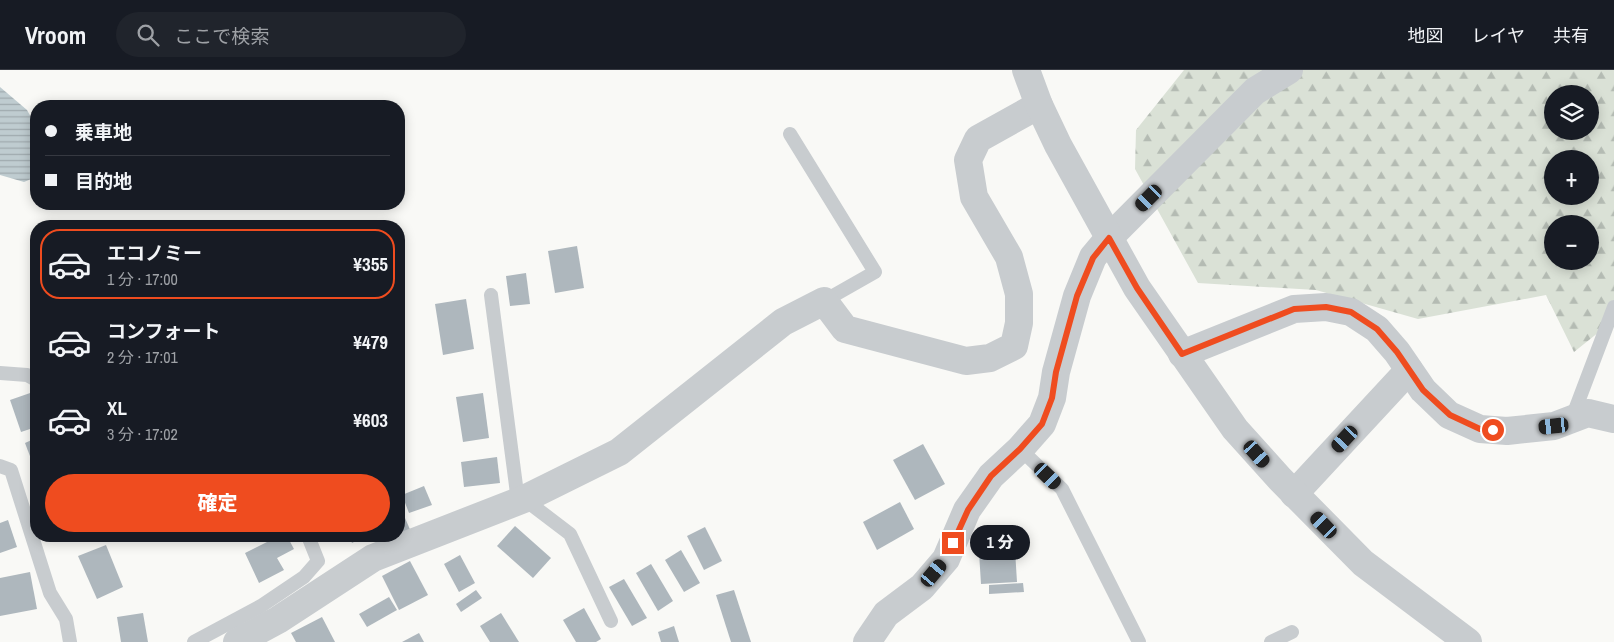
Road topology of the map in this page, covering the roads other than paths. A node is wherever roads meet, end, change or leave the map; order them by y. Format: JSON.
{"nodes":[{"id":1,"x":1026,"y":70,"type":"edge"},
{"id":2,"x":1289,"y":70,"type":"edge"},
{"id":3,"x":1039,"y":105,"type":"junction"},
{"id":4,"x":790,"y":134,"type":"dead end"},
{"id":5,"x":1109,"y":238,"type":"junction"},
{"id":6,"x":491,"y":295,"type":"dead end"},
{"id":7,"x":824,"y":301,"type":"junction"},
{"id":8,"x":1614,"y":307,"type":"edge"},
{"id":9,"x":1182,"y":354,"type":"junction"},
{"id":10,"x":1410,"y":370,"type":"junction"},
{"id":11,"x":0,"y":373,"type":"edge"},
{"id":12,"x":30,"y":377,"type":"edge"},
{"id":13,"x":1572,"y":419,"type":"junction"},
{"id":14,"x":1614,"y":420,"type":"edge"},
{"id":15,"x":1020,"y":449,"type":"junction"},
{"id":16,"x":0,"y":466,"type":"edge"},
{"id":17,"x":1294,"y":494,"type":"junction"},
{"id":18,"x":521,"y":500,"type":"junction"},
{"id":19,"x":30,"y":530,"type":"edge"},
{"id":20,"x":34,"y":542,"type":"edge"},
{"id":21,"x":310,"y":542,"type":"edge"},
{"id":22,"x":611,"y":621,"type":"dead end"},
{"id":23,"x":1292,"y":632,"type":"dead end"},
{"id":24,"x":70,"y":642,"type":"edge"},
{"id":25,"x":194,"y":642,"type":"edge"},
{"id":26,"x":237,"y":642,"type":"edge"},
{"id":27,"x":867,"y":642,"type":"edge"},
{"id":28,"x":1139,"y":642,"type":"edge"},
{"id":29,"x":1271,"y":642,"type":"edge"},
{"id":30,"x":1468,"y":642,"type":"edge"}],
"edges":[{"from":1,"to":3,"type":"street"},
{"from":2,"to":5,"type":"street"},
{"from":3,"to":5,"type":"street"},
{"from":3,"to":7,"type":"street"},
{"from":4,"to":7,"type":"lane"},
{"from":5,"to":9,"type":"street"},
{"from":5,"to":15,"type":"street"},
{"from":6,"to":18,"type":"lane"},
{"from":7,"to":18,"type":"street"},
{"from":8,"to":13,"type":"lane"},
{"from":9,"to":10,"type":"street"},
{"from":9,"to":17,"type":"street"},
{"from":10,"to":13,"type":"street"},
{"from":10,"to":17,"type":"street"},
{"from":11,"to":12,"type":"lane"},
{"from":13,"to":14,"type":"street"},
{"from":15,"to":27,"type":"street"},
{"from":15,"to":28,"type":"lane"},
{"from":16,"to":19,"type":"lane"},
{"from":17,"to":30,"type":"street"},
{"from":18,"to":22,"type":"lane"},
{"from":18,"to":26,"type":"street"},
{"from":20,"to":24,"type":"lane"},
{"from":21,"to":25,"type":"lane"},
{"from":23,"to":29,"type":"lane"}]}
